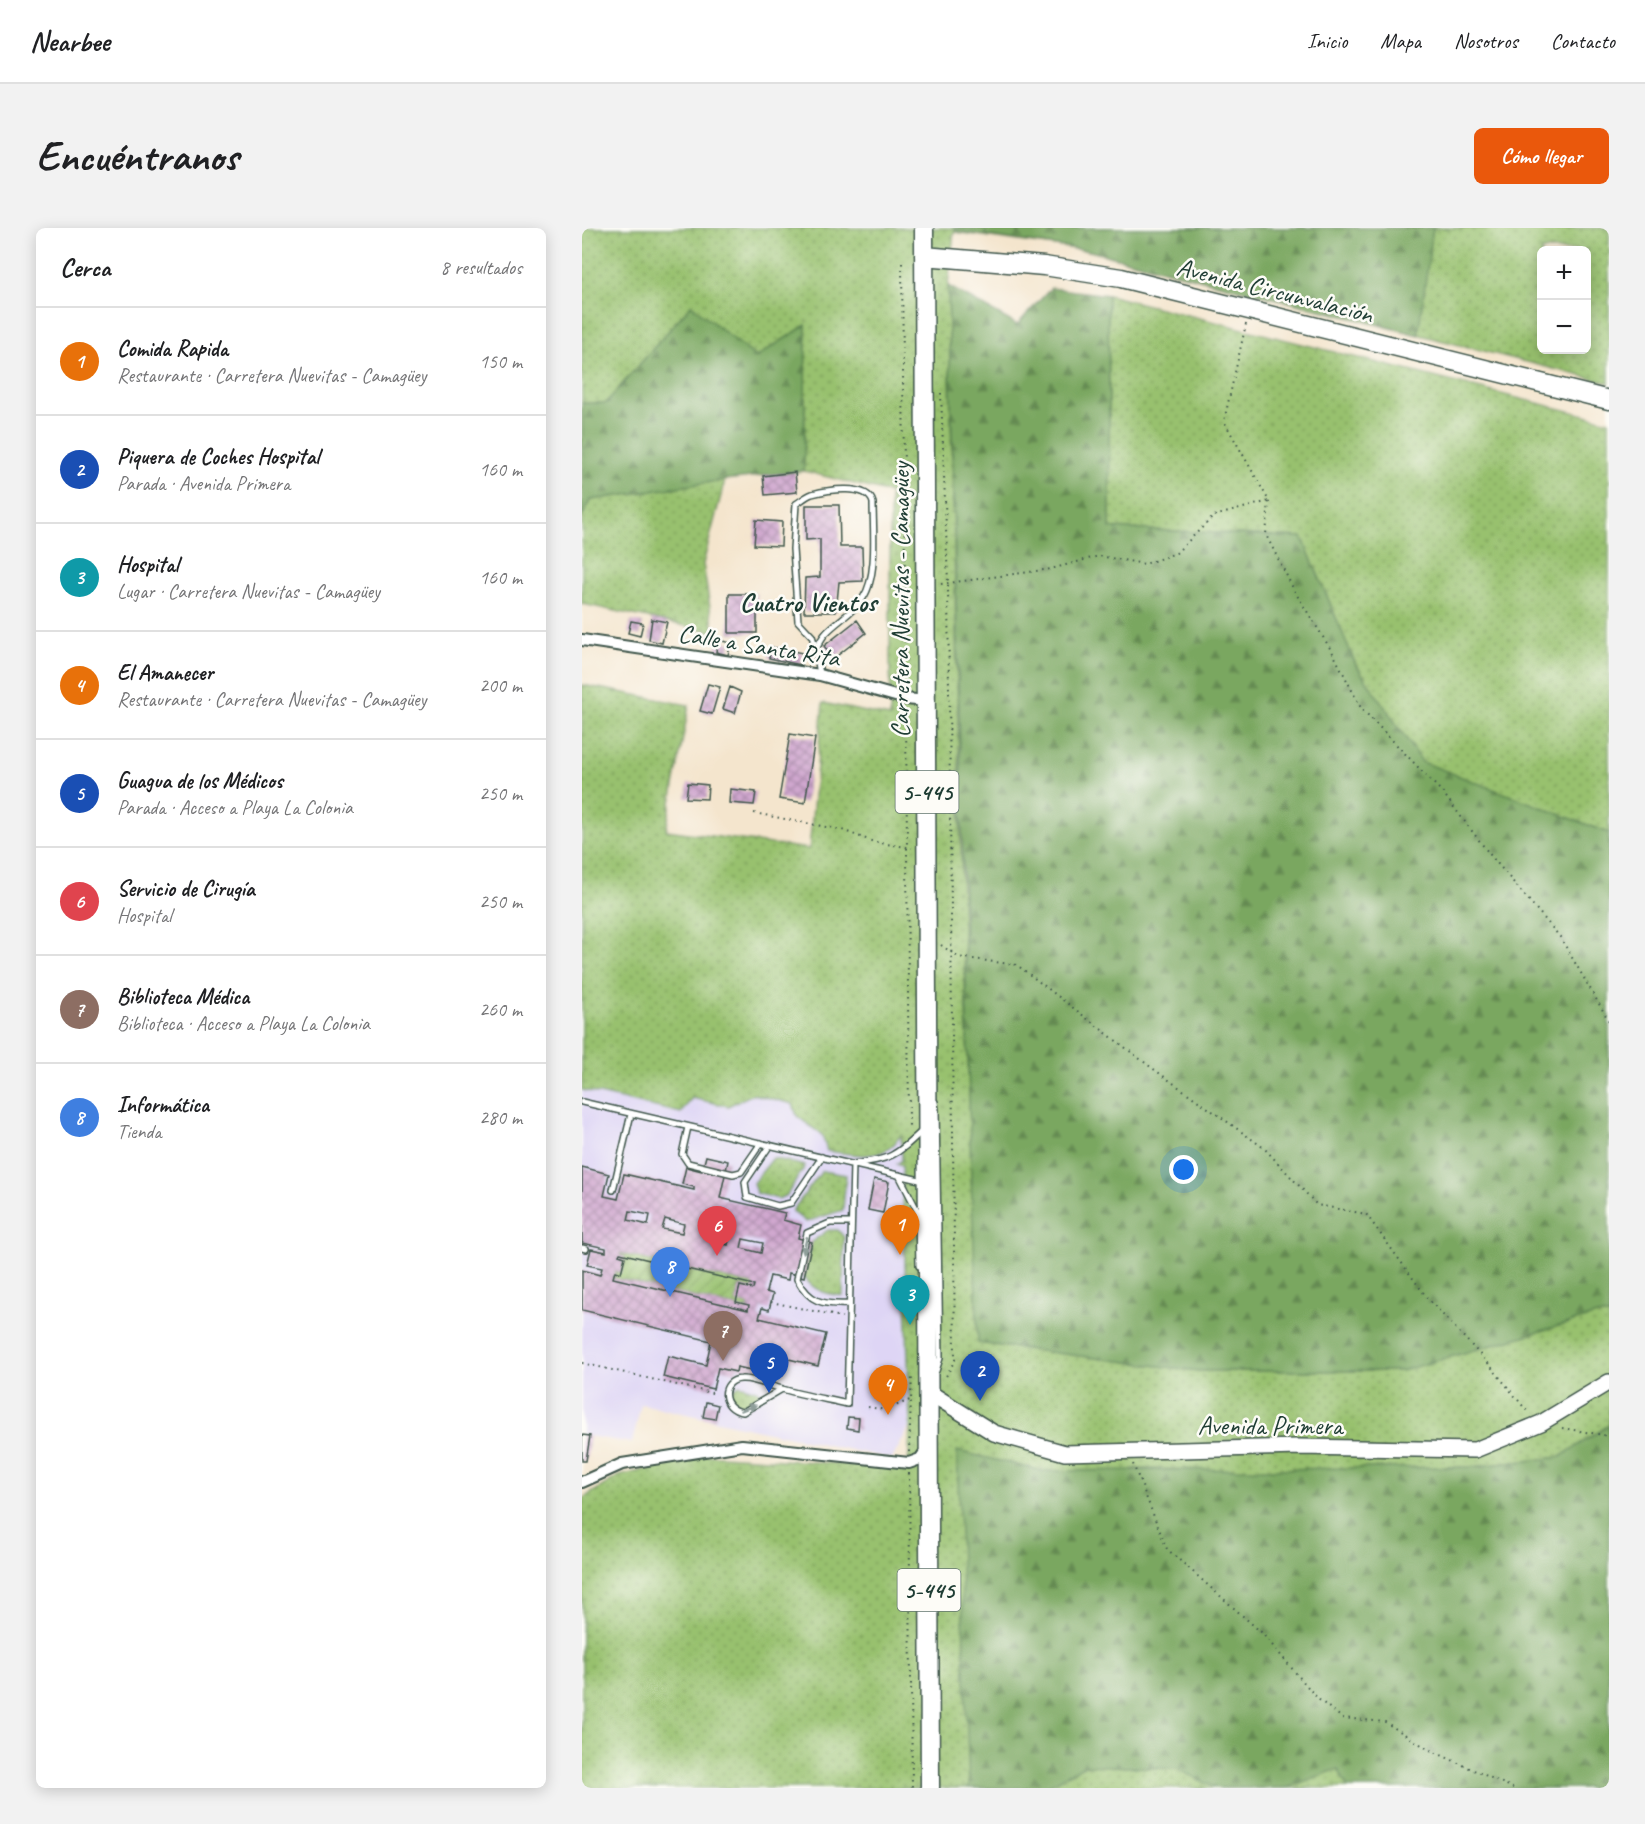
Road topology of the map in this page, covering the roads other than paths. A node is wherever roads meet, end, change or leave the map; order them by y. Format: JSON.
{"nodes":[{"id":1,"x":924,"y":228,"type":"edge"},
{"id":2,"x":924,"y":256,"type":"junction"},
{"id":3,"x":1609,"y":400,"type":"edge"},
{"id":4,"x":582,"y":640,"type":"edge"},
{"id":5,"x":816,"y":649,"type":"junction"},
{"id":6,"x":820,"y":675,"type":"junction"},
{"id":7,"x":927,"y":701,"type":"junction"},
{"id":8,"x":928,"y":1080,"type":"junction"},
{"id":9,"x":582,"y":1102,"type":"edge"},
{"id":10,"x":631,"y":1114,"type":"junction"},
{"id":11,"x":928,"y":1124,"type":"junction"},
{"id":12,"x":688,"y":1127,"type":"junction"},
{"id":13,"x":761,"y":1143,"type":"junction"},
{"id":14,"x":770,"y":1145,"type":"junction"},
{"id":15,"x":822,"y":1157,"type":"junction"},
{"id":16,"x":853,"y":1164,"type":"junction"},
{"id":17,"x":899,"y":1175,"type":"junction"},
{"id":18,"x":929,"y":1182,"type":"junction"},
{"id":19,"x":613,"y":1190,"type":"dead end"},
{"id":20,"x":918,"y":1213,"type":"junction"},
{"id":21,"x":851,"y":1223,"type":"junction"},
{"id":22,"x":929,"y":1234,"type":"junction"},
{"id":23,"x":919,"y":1272,"type":"dead end"},
{"id":24,"x":849,"y":1304,"type":"junction"},
{"id":25,"x":921,"y":1355,"type":"dead end"},
{"id":26,"x":1609,"y":1382,"type":"edge"},
{"id":27,"x":782,"y":1389,"type":"junction"},
{"id":28,"x":935,"y":1396,"type":"junction"},
{"id":29,"x":929,"y":1446,"type":"junction"},
{"id":30,"x":582,"y":1482,"type":"edge"},
{"id":31,"x":930,"y":1788,"type":"edge"}],
"edges":[{"from":1,"to":2,"type":"highway","name":"Carretera Nuevitas - Camagüey","number":"5-445"},
{"from":2,"to":3,"type":"highway","name":"Avenida Circunvalación"},
{"from":2,"to":7,"type":"highway","name":"Carretera Nuevitas - Camagüey","number":"5-445"},
{"from":4,"to":6,"type":"street","name":"Calle a Santa Rita"},
{"from":5,"to":5,"type":"lane"},
{"from":5,"to":6,"type":"lane"},
{"from":6,"to":7,"type":"street","name":"Calle a Santa Rita"},
{"from":7,"to":8,"type":"highway","name":"Carretera Nuevitas - Camagüey","number":"5-445"},
{"from":8,"to":11,"type":"highway","name":"Carretera Nuevitas - Camagüey","number":"5-445"},
{"from":8,"to":28,"type":"lane","name":"Carretera Nuevitas - Camagüey"},
{"from":9,"to":10,"type":"lane"},
{"from":10,"to":12,"type":"lane"},
{"from":10,"to":19,"type":"lane"},
{"from":11,"to":16,"type":"lane"},
{"from":11,"to":18,"type":"highway","name":"Carretera Nuevitas - Camagüey","number":"5-445"},
{"from":12,"to":13,"type":"lane"},
{"from":12,"to":13,"type":"lane"},
{"from":13,"to":14,"type":"lane"},
{"from":14,"to":15,"type":"lane"},
{"from":14,"to":15,"type":"lane"},
{"from":15,"to":16,"type":"lane"},
{"from":16,"to":17,"type":"lane"},
{"from":16,"to":21,"type":"lane"},
{"from":17,"to":18,"type":"lane"},
{"from":17,"to":20,"type":"lane"},
{"from":18,"to":22,"type":"highway","name":"Carretera Nuevitas - Camagüey","number":"5-445"},
{"from":20,"to":22,"type":"lane"},
{"from":20,"to":23,"type":"lane"},
{"from":21,"to":24,"type":"lane"},
{"from":21,"to":24,"type":"lane","one_way":true},
{"from":22,"to":28,"type":"highway","name":"Carretera Nuevitas - Camagüey","number":"5-445"},
{"from":24,"to":27,"type":"lane"},
{"from":25,"to":28,"type":"lane"},
{"from":26,"to":28,"type":"main road","name":"Avenida Primera"},
{"from":27,"to":27,"type":"lane","one_way":true},
{"from":28,"to":29,"type":"highway","name":"Carretera Nuevitas - Camagüey","number":"5-445"},
{"from":29,"to":30,"type":"street"},
{"from":29,"to":31,"type":"highway","name":"Carretera Nuevitas - Camagüey","number":"5-445"}]}
